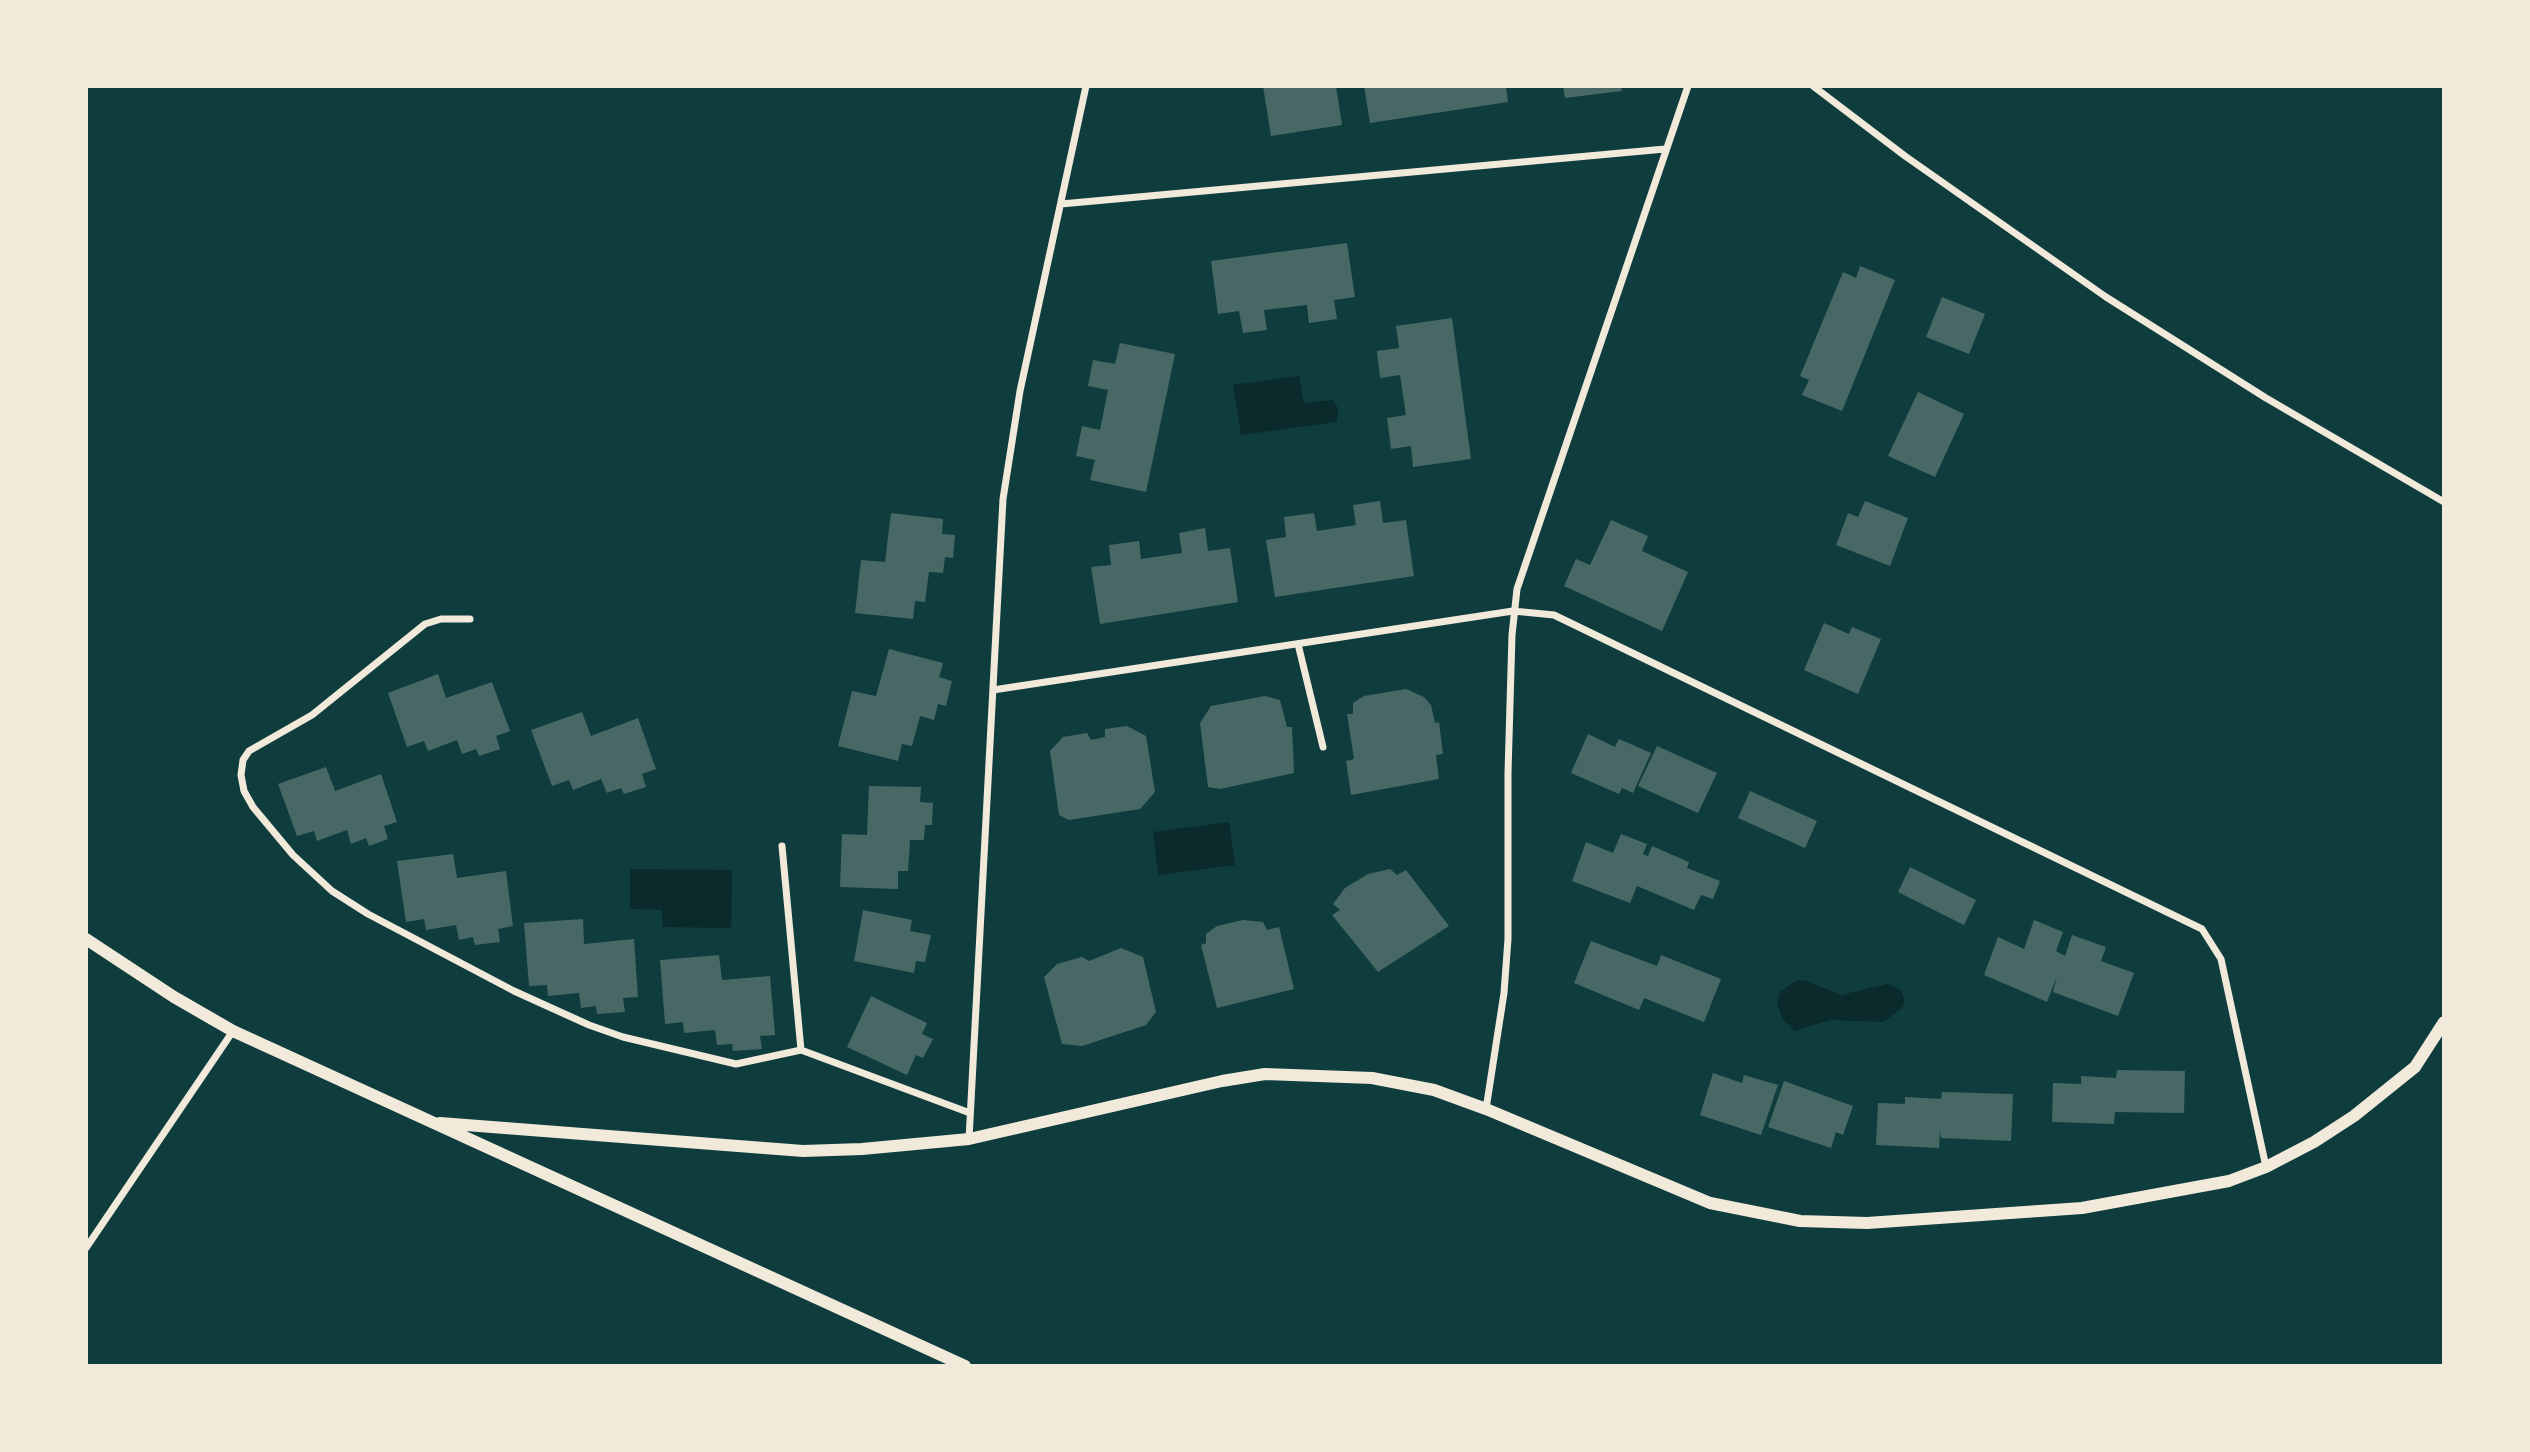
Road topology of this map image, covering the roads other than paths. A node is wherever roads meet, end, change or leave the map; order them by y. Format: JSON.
{"nodes":[{"id":1,"x":1086,"y":86,"type":"edge"},
{"id":2,"x":1688,"y":86,"type":"edge"},
{"id":3,"x":1813,"y":86,"type":"edge"},
{"id":4,"x":1665,"y":149,"type":"junction"},
{"id":5,"x":1061,"y":204,"type":"junction"},
{"id":6,"x":2444,"y":502,"type":"edge"},
{"id":7,"x":1513,"y":611,"type":"junction"},
{"id":8,"x":470,"y":619,"type":"dead end"},
{"id":9,"x":1298,"y":644,"type":"junction"},
{"id":10,"x":993,"y":690,"type":"junction"},
{"id":11,"x":1323,"y":747,"type":"dead end"},
{"id":12,"x":782,"y":846,"type":"dead end"},
{"id":13,"x":86,"y":939,"type":"edge"},
{"id":14,"x":2444,"y":1022,"type":"edge"},
{"id":15,"x":233,"y":1031,"type":"junction"},
{"id":16,"x":801,"y":1050,"type":"junction"},
{"id":17,"x":1486,"y":1109,"type":"junction"},
{"id":18,"x":970,"y":1113,"type":"junction"},
{"id":19,"x":440,"y":1123,"type":"junction"},
{"id":20,"x":969,"y":1139,"type":"junction"},
{"id":21,"x":2266,"y":1167,"type":"junction"},
{"id":22,"x":86,"y":1248,"type":"edge"},
{"id":23,"x":965,"y":1366,"type":"edge"}],
"edges":[{"from":1,"to":5,"type":"street"},
{"from":2,"to":4,"type":"street"},
{"from":3,"to":6,"type":"street"},
{"from":4,"to":5,"type":"street"},
{"from":4,"to":7,"type":"street"},
{"from":5,"to":10,"type":"street"},
{"from":7,"to":9,"type":"street"},
{"from":7,"to":17,"type":"street"},
{"from":7,"to":21,"type":"street"},
{"from":8,"to":16,"type":"street"},
{"from":9,"to":10,"type":"street"},
{"from":9,"to":11,"type":"street"},
{"from":10,"to":18,"type":"street"},
{"from":12,"to":16,"type":"street"},
{"from":13,"to":15,"type":"street"},
{"from":14,"to":21,"type":"street"},
{"from":15,"to":19,"type":"street"},
{"from":15,"to":22,"type":"street"},
{"from":16,"to":18,"type":"street"},
{"from":17,"to":20,"type":"street"},
{"from":17,"to":21,"type":"street"},
{"from":18,"to":20,"type":"street"},
{"from":19,"to":20,"type":"street"},
{"from":19,"to":23,"type":"street"}]}
